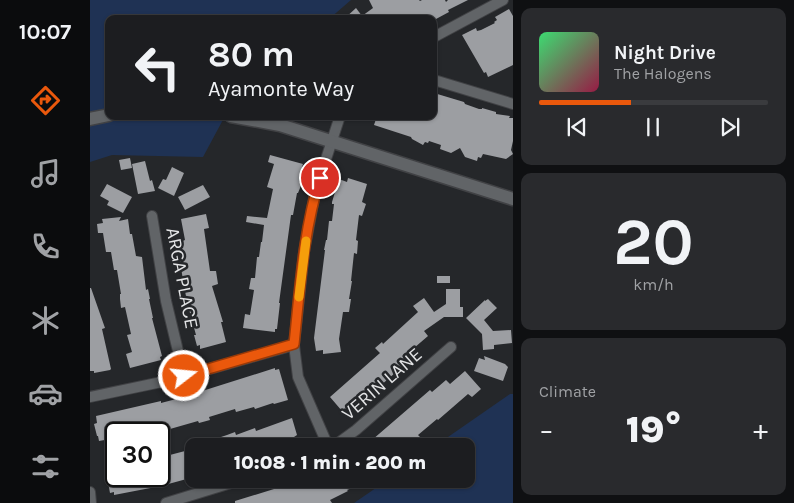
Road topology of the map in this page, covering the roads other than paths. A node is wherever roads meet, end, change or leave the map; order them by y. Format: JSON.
{"nodes":[{"id":1,"x":503,"y":0,"type":"edge"},
{"id":2,"x":437,"y":35,"type":"edge"},
{"id":3,"x":437,"y":81,"type":"edge"},
{"id":4,"x":513,"y":104,"type":"edge"},
{"id":5,"x":105,"y":117,"type":"edge"},
{"id":6,"x":90,"y":119,"type":"edge"},
{"id":7,"x":253,"y":120,"type":"edge"},
{"id":8,"x":339,"y":120,"type":"edge"},
{"id":9,"x":331,"y":142,"type":"junction"},
{"id":10,"x":513,"y":199,"type":"edge"},
{"id":11,"x":152,"y":216,"type":"dead end"},
{"id":12,"x":294,"y":344,"type":"junction"},
{"id":13,"x":451,"y":347,"type":"dead end"},
{"id":14,"x":184,"y":376,"type":"junction"},
{"id":15,"x":90,"y":397,"type":"edge"},
{"id":16,"x":325,"y":438,"type":"edge"},
{"id":17,"x":345,"y":438,"type":"edge"},
{"id":18,"x":215,"y":488,"type":"edge"},
{"id":19,"x":90,"y":492,"type":"edge"},
{"id":20,"x":92,"y":503,"type":"edge"},
{"id":21,"x":166,"y":503,"type":"edge"}],
"edges":[{"from":1,"to":2,"type":"street"},
{"from":3,"to":4,"type":"street"},
{"from":5,"to":6,"type":"street"},
{"from":7,"to":9,"type":"street"},
{"from":8,"to":9,"type":"street"},
{"from":9,"to":10,"type":"street"},
{"from":9,"to":12,"type":"street"},
{"from":11,"to":14,"type":"street","name":"ARGA PLACE"},
{"from":12,"to":14,"type":"street"},
{"from":12,"to":16,"type":"street"},
{"from":13,"to":17,"type":"street","name":"VERIN LANE"},
{"from":14,"to":15,"type":"street"},
{"from":18,"to":21,"type":"street"},
{"from":19,"to":20,"type":"street"}]}
